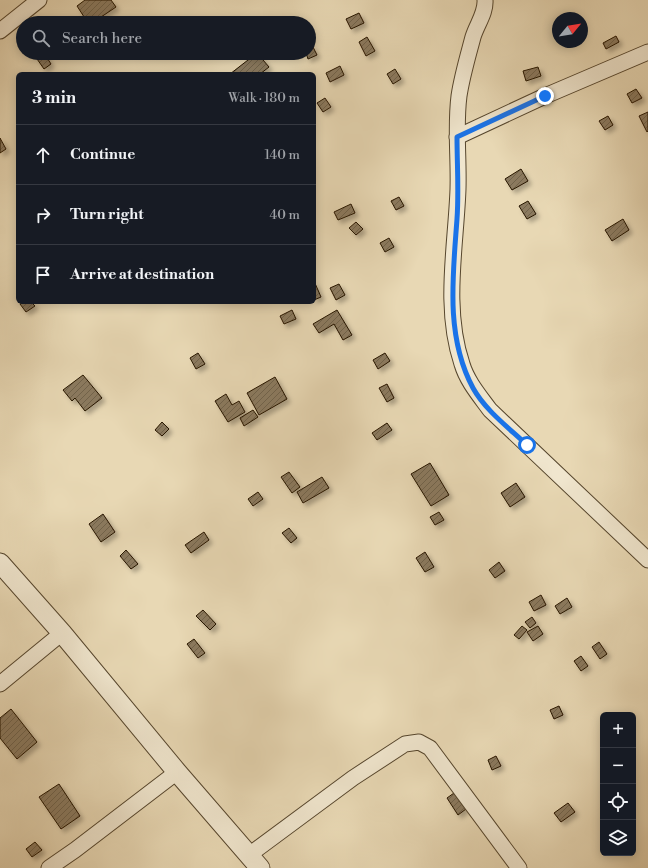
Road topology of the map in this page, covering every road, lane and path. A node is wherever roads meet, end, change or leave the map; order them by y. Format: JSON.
{"nodes":[{"id":1,"x":39,"y":0,"type":"edge"},
{"id":2,"x":484,"y":0,"type":"edge"},
{"id":3,"x":19,"y":16,"type":"edge"},
{"id":4,"x":16,"y":18,"type":"edge"},
{"id":5,"x":0,"y":31,"type":"edge"},
{"id":6,"x":648,"y":52,"type":"edge"},
{"id":7,"x":457,"y":137,"type":"junction"},
{"id":8,"x":648,"y":560,"type":"edge"},
{"id":9,"x":0,"y":563,"type":"edge"},
{"id":10,"x":62,"y":633,"type":"junction"},
{"id":11,"x":0,"y":684,"type":"edge"},
{"id":12,"x":177,"y":772,"type":"junction"},
{"id":13,"x":254,"y":862,"type":"edge"},
{"id":14,"x":49,"y":868,"type":"edge"},
{"id":15,"x":519,"y":868,"type":"edge"}],
"edges":[{"from":1,"to":3,"type":"street"},
{"from":2,"to":7,"type":"street"},
{"from":4,"to":5,"type":"street"},
{"from":6,"to":7,"type":"street"},
{"from":7,"to":8,"type":"street"},
{"from":9,"to":10,"type":"street"},
{"from":10,"to":11,"type":"street"},
{"from":10,"to":12,"type":"street"},
{"from":12,"to":13,"type":"street"},
{"from":12,"to":14,"type":"street"},
{"from":13,"to":15,"type":"street"}]}
